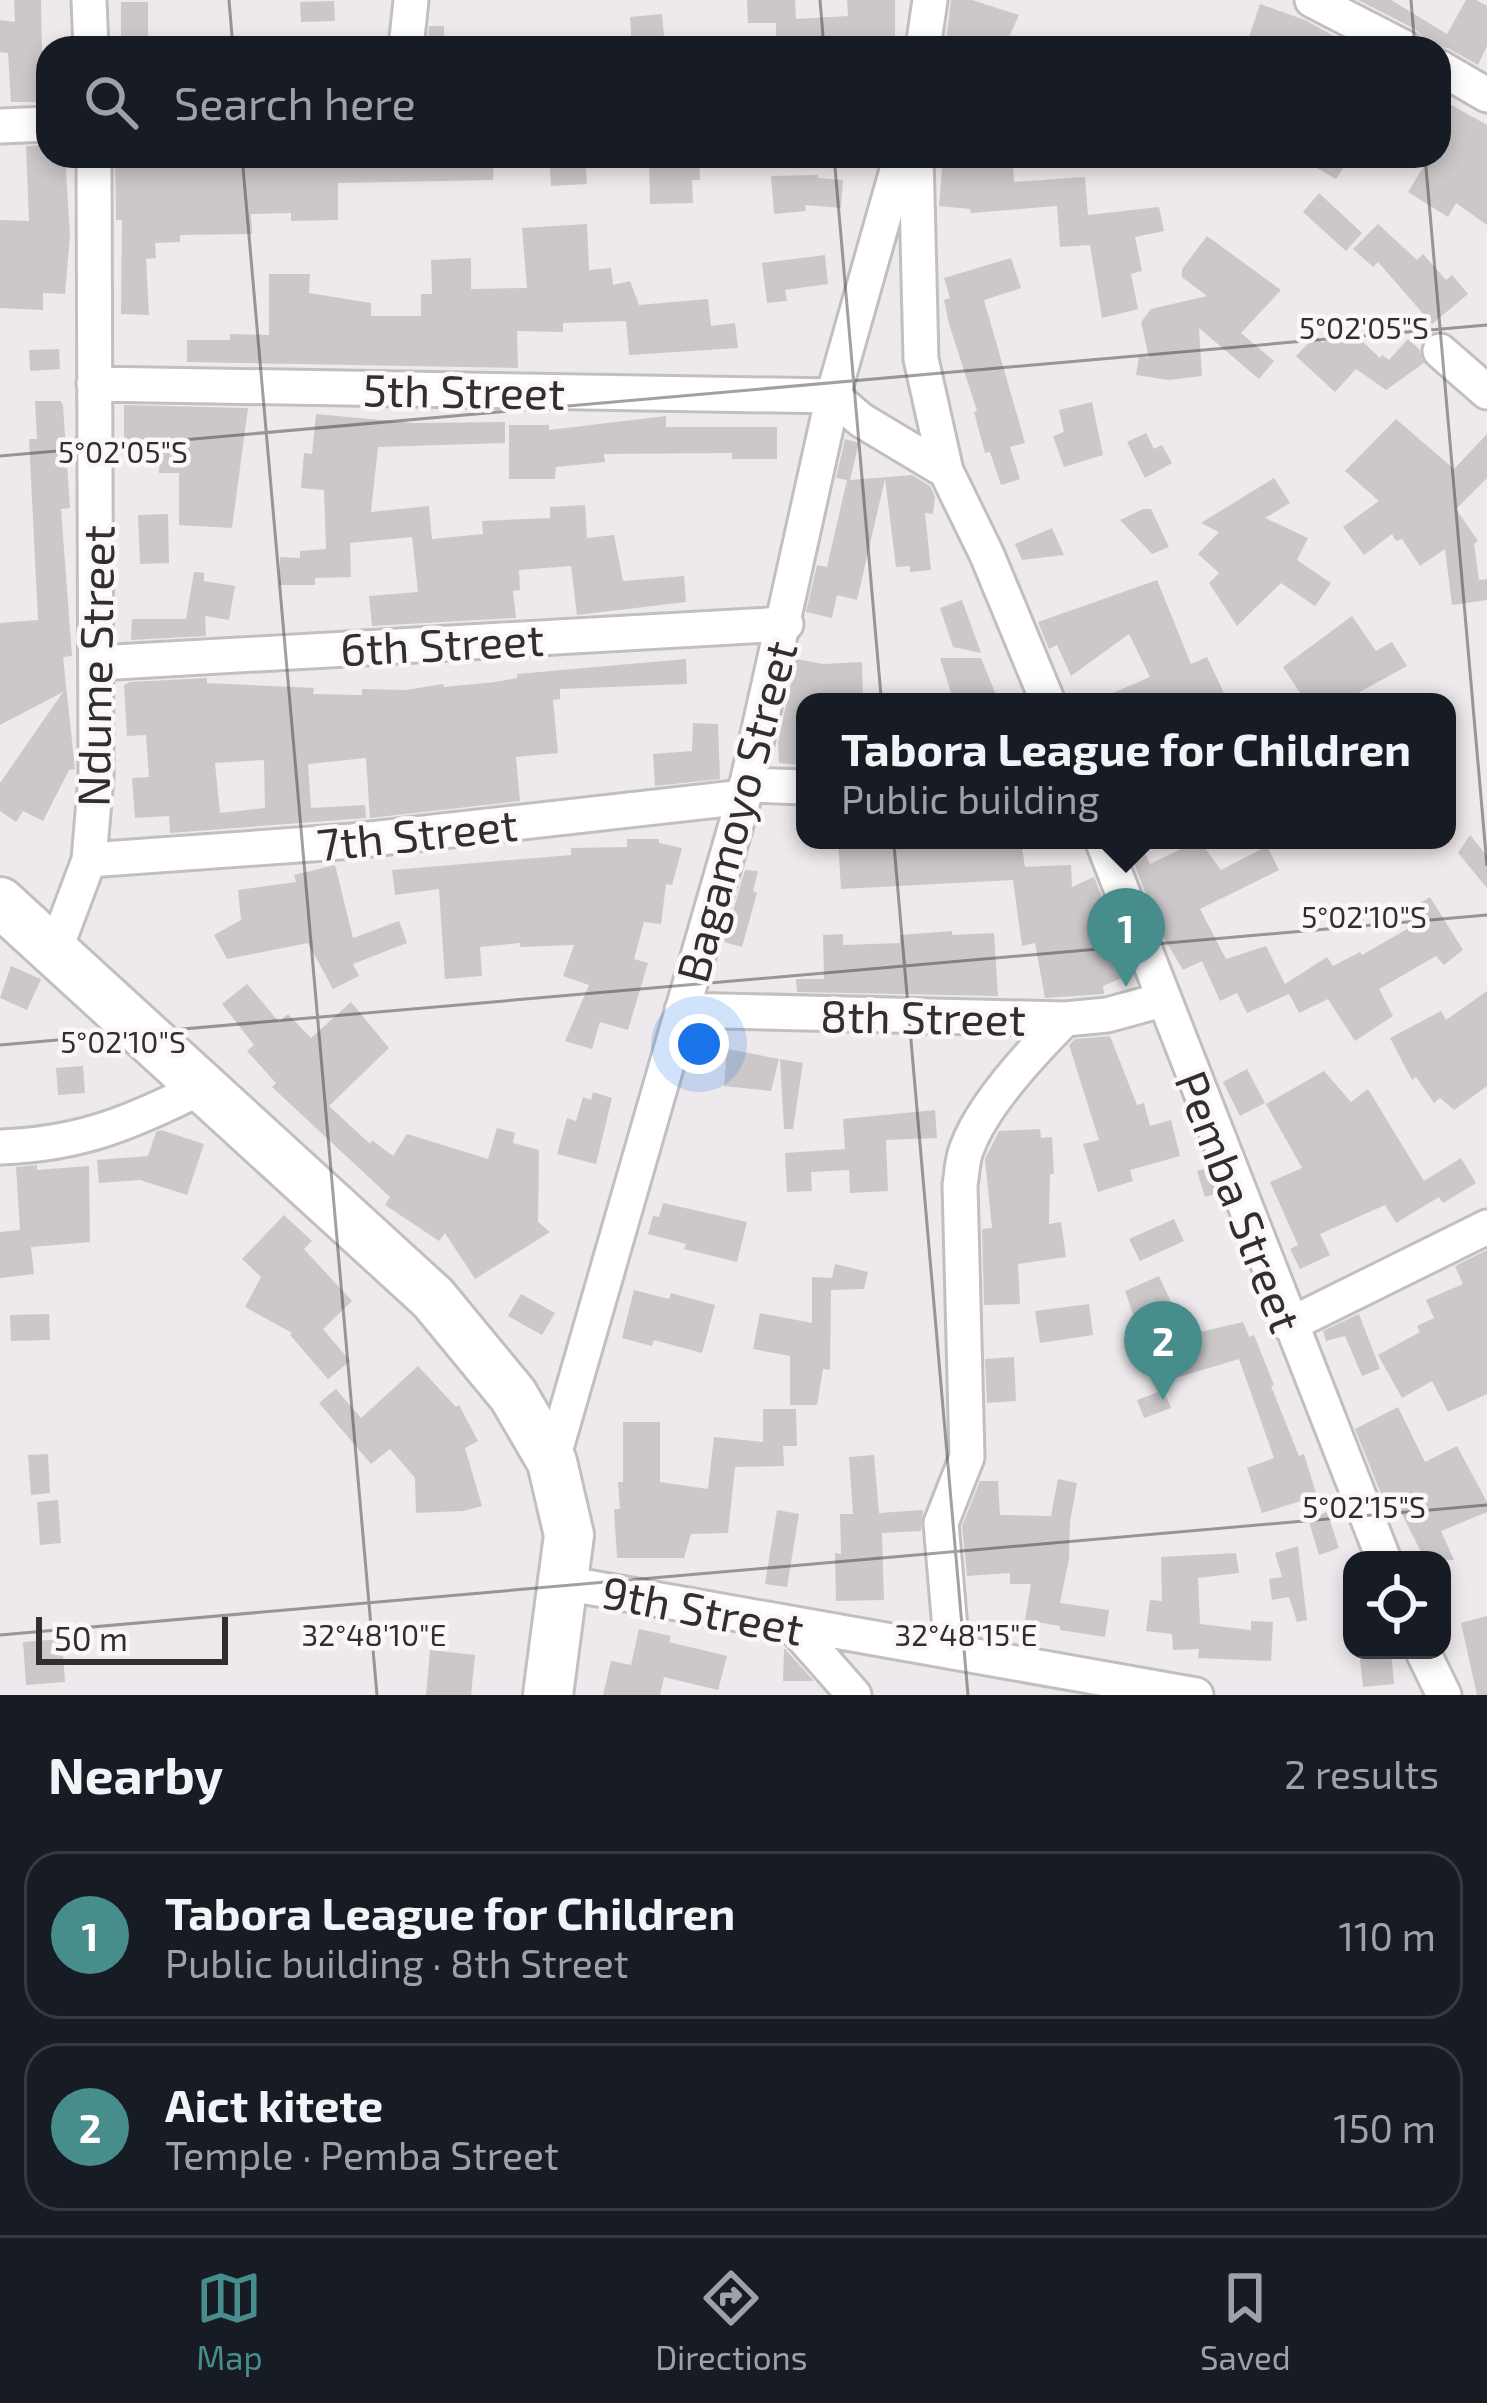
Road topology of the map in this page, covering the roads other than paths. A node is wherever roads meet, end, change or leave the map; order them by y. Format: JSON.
{"nodes":[{"id":1,"x":89,"y":0,"type":"edge"},
{"id":2,"x":411,"y":0,"type":"edge"},
{"id":3,"x":930,"y":0,"type":"edge"},
{"id":4,"x":1312,"y":0,"type":"edge"},
{"id":5,"x":90,"y":36,"type":"edge"},
{"id":6,"x":407,"y":36,"type":"edge"},
{"id":7,"x":925,"y":36,"type":"edge"},
{"id":8,"x":1382,"y":36,"type":"edge"},
{"id":9,"x":1451,"y":74,"type":"edge"},
{"id":10,"x":1487,"y":95,"type":"edge"},
{"id":11,"x":36,"y":124,"type":"edge"},
{"id":12,"x":0,"y":125,"type":"edge"},
{"id":13,"x":94,"y":168,"type":"edge"},
{"id":14,"x":898,"y":168,"type":"edge"},
{"id":15,"x":916,"y":168,"type":"edge"},
{"id":16,"x":1441,"y":352,"type":"dead end"},
{"id":17,"x":94,"y":384,"type":"junction"},
{"id":18,"x":1487,"y":392,"type":"edge"},
{"id":19,"x":833,"y":396,"type":"junction"},
{"id":20,"x":946,"y":471,"type":"junction"},
{"id":21,"x":786,"y":624,"type":"junction"},
{"id":22,"x":98,"y":663,"type":"junction"},
{"id":23,"x":1044,"y":693,"type":"edge"},
{"id":24,"x":796,"y":788,"type":"edge"},
{"id":25,"x":745,"y":791,"type":"junction"},
{"id":26,"x":1105,"y":849,"type":"edge"},
{"id":27,"x":89,"y":860,"type":"junction"},
{"id":28,"x":0,"y":902,"type":"edge"},
{"id":29,"x":54,"y":953,"type":"junction"},
{"id":30,"x":1162,"y":1000,"type":"junction"},
{"id":31,"x":682,"y":1010,"type":"junction"},
{"id":32,"x":1065,"y":1019,"type":"junction"},
{"id":33,"x":205,"y":1086,"type":"junction"},
{"id":34,"x":0,"y":1148,"type":"edge"},
{"id":35,"x":1487,"y":1227,"type":"edge"},
{"id":36,"x":1289,"y":1325,"type":"junction"},
{"id":37,"x":552,"y":1462,"type":"junction"},
{"id":38,"x":1380,"y":1551,"type":"edge"},
{"id":39,"x":564,"y":1583,"type":"junction"},
{"id":40,"x":794,"y":1627,"type":"junction"},
{"id":41,"x":952,"y":1652,"type":"junction"},
{"id":42,"x":1426,"y":1659,"type":"edge"},
{"id":43,"x":548,"y":1695,"type":"edge"},
{"id":44,"x":854,"y":1695,"type":"edge"},
{"id":45,"x":1196,"y":1695,"type":"edge"},
{"id":46,"x":1444,"y":1695,"type":"edge"}],
"edges":[{"from":1,"to":5,"type":"street"},
{"from":2,"to":6,"type":"street"},
{"from":3,"to":7,"type":"street"},
{"from":4,"to":8,"type":"street"},
{"from":9,"to":10,"type":"street"},
{"from":11,"to":12,"type":"street"},
{"from":13,"to":17,"type":"street","name":"Ndume Street"},
{"from":14,"to":19,"type":"street","name":"Bagamoyo Street"},
{"from":15,"to":20,"type":"street"},
{"from":16,"to":18,"type":"street"},
{"from":17,"to":19,"type":"street","name":"5th Street"},
{"from":17,"to":22,"type":"street","name":"Ndume Street"},
{"from":19,"to":20,"type":"street"},
{"from":19,"to":21,"type":"street","name":"Bagamoyo Street"},
{"from":20,"to":23,"type":"street"},
{"from":21,"to":22,"type":"street","name":"6th Street"},
{"from":21,"to":25,"type":"street","name":"Bagamoyo Street"},
{"from":22,"to":27,"type":"street","name":"Ndume Street"},
{"from":24,"to":25,"type":"street","name":"7th Street"},
{"from":25,"to":27,"type":"street","name":"7th Street"},
{"from":25,"to":31,"type":"street","name":"Bagamoyo Street"},
{"from":26,"to":30,"type":"street","name":"Pemba Street"},
{"from":27,"to":29,"type":"street","name":"Ndume Street"},
{"from":28,"to":29,"type":"highway"},
{"from":29,"to":33,"type":"highway"},
{"from":30,"to":32,"type":"street","name":"8th Street"},
{"from":30,"to":36,"type":"street","name":"Pemba Street"},
{"from":31,"to":32,"type":"street","name":"8th Street"},
{"from":31,"to":37,"type":"street","name":"Bagamoyo Street"},
{"from":32,"to":41,"type":"street"},
{"from":33,"to":34,"type":"street"},
{"from":33,"to":37,"type":"highway"},
{"from":35,"to":36,"type":"street"},
{"from":36,"to":38,"type":"street","name":"Pemba Street"},
{"from":37,"to":39,"type":"highway"},
{"from":39,"to":40,"type":"street","name":"9th Street"},
{"from":39,"to":43,"type":"highway"},
{"from":40,"to":41,"type":"street","name":"9th Street"},
{"from":40,"to":44,"type":"street"},
{"from":41,"to":45,"type":"street","name":"9th Street"},
{"from":42,"to":46,"type":"street"}]}
